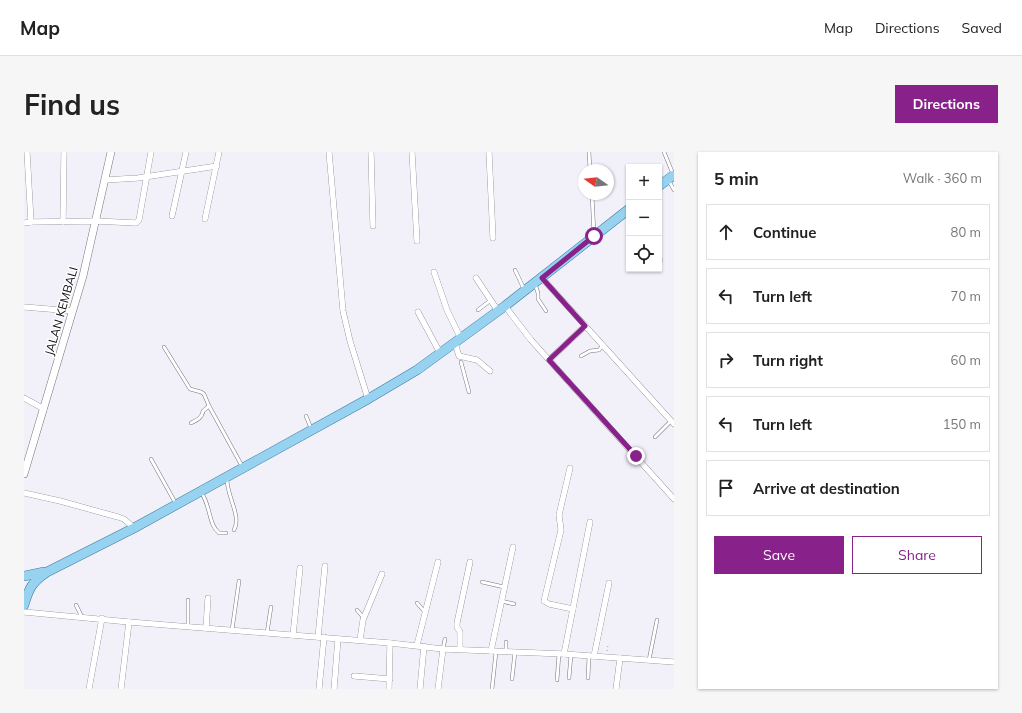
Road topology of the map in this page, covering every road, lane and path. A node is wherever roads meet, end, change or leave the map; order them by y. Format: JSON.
{"nodes":[{"id":1,"x":27,"y":152,"type":"edge"},
{"id":2,"x":64,"y":152,"type":"edge"},
{"id":3,"x":111,"y":152,"type":"edge"},
{"id":4,"x":151,"y":152,"type":"edge"},
{"id":5,"x":186,"y":152,"type":"edge"},
{"id":6,"x":219,"y":152,"type":"edge"},
{"id":7,"x":329,"y":152,"type":"edge"},
{"id":8,"x":371,"y":152,"type":"edge"},
{"id":9,"x":412,"y":152,"type":"edge"},
{"id":10,"x":489,"y":152,"type":"edge"},
{"id":11,"x":589,"y":152,"type":"edge"},
{"id":12,"x":664,"y":152,"type":"edge"},
{"id":13,"x":590,"y":164,"type":"edge"},
{"id":14,"x":217,"y":166,"type":"junction"},
{"id":15,"x":182,"y":172,"type":"junction"},
{"id":16,"x":147,"y":176,"type":"junction"},
{"id":17,"x":672,"y":177,"type":"edge"},
{"id":18,"x":105,"y":180,"type":"junction"},
{"id":19,"x":662,"y":184,"type":"edge"},
{"id":20,"x":674,"y":190,"type":"edge"},
{"id":21,"x":592,"y":200,"type":"edge"},
{"id":22,"x":626,"y":214,"type":"edge"},
{"id":23,"x":172,"y":216,"type":"dead end"},
{"id":24,"x":205,"y":219,"type":"dead end"},
{"id":25,"x":96,"y":221,"type":"junction"},
{"id":26,"x":31,"y":222,"type":"junction"},
{"id":27,"x":63,"y":222,"type":"junction"},
{"id":28,"x":24,"y":223,"type":"edge"},
{"id":29,"x":373,"y":226,"type":"dead end"},
{"id":30,"x":594,"y":236,"type":"junction"},
{"id":31,"x":493,"y":238,"type":"dead end"},
{"id":32,"x":417,"y":241,"type":"dead end"},
{"id":33,"x":515,"y":270,"type":"dead end"},
{"id":34,"x":434,"y":272,"type":"dead end"},
{"id":35,"x":476,"y":278,"type":"dead end"},
{"id":36,"x":538,"y":281,"type":"junction"},
{"id":37,"x":525,"y":291,"type":"junction"},
{"id":38,"x":491,"y":300,"type":"junction"},
{"id":39,"x":24,"y":307,"type":"edge"},
{"id":40,"x":502,"y":309,"type":"junction"},
{"id":41,"x":478,"y":310,"type":"dead end"},
{"id":42,"x":73,"y":311,"type":"junction"},
{"id":43,"x":546,"y":311,"type":"dead end"},
{"id":44,"x":418,"y":312,"type":"dead end"},
{"id":45,"x":585,"y":326,"type":"junction"},
{"id":46,"x":458,"y":341,"type":"junction"},
{"id":47,"x":603,"y":345,"type":"junction"},
{"id":48,"x":164,"y":347,"type":"dead end"},
{"id":49,"x":440,"y":353,"type":"junction"},
{"id":50,"x":581,"y":356,"type":"dead end"},
{"id":51,"x":460,"y":360,"type":"junction"},
{"id":52,"x":549,"y":360,"type":"junction"},
{"id":53,"x":490,"y":371,"type":"dead end"},
{"id":54,"x":469,"y":392,"type":"dead end"},
{"id":55,"x":24,"y":398,"type":"edge"},
{"id":56,"x":368,"y":399,"type":"junction"},
{"id":57,"x":209,"y":406,"type":"junction"},
{"id":58,"x":44,"y":409,"type":"junction"},
{"id":59,"x":306,"y":416,"type":"dead end"},
{"id":60,"x":191,"y":423,"type":"dead end"},
{"id":61,"x":672,"y":423,"type":"edge"},
{"id":62,"x":311,"y":430,"type":"junction"},
{"id":63,"x":655,"y":437,"type":"dead end"},
{"id":64,"x":151,"y":459,"type":"dead end"},
{"id":65,"x":243,"y":468,"type":"junction"},
{"id":66,"x":570,"y":468,"type":"dead end"},
{"id":67,"x":24,"y":474,"type":"edge"},
{"id":68,"x":227,"y":476,"type":"junction"},
{"id":69,"x":200,"y":491,"type":"junction"},
{"id":70,"x":24,"y":493,"type":"edge"},
{"id":71,"x":674,"y":499,"type":"edge"},
{"id":72,"x":176,"y":504,"type":"junction"},
{"id":73,"x":590,"y":522,"type":"dead end"},
{"id":74,"x":134,"y":528,"type":"junction"},
{"id":75,"x":234,"y":530,"type":"dead end"},
{"id":76,"x":226,"y":534,"type":"dead end"},
{"id":77,"x":513,"y":547,"type":"dead end"},
{"id":78,"x":438,"y":562,"type":"dead end"},
{"id":79,"x":470,"y":562,"type":"dead end"},
{"id":80,"x":325,"y":566,"type":"dead end"},
{"id":81,"x":300,"y":568,"type":"dead end"},
{"id":82,"x":47,"y":572,"type":"junction"},
{"id":83,"x":382,"y":574,"type":"dead end"},
{"id":84,"x":24,"y":576,"type":"edge"},
{"id":85,"x":239,"y":581,"type":"dead end"},
{"id":86,"x":482,"y":582,"type":"dead end"},
{"id":87,"x":609,"y":583,"type":"dead end"},
{"id":88,"x":504,"y":588,"type":"junction"},
{"id":89,"x":208,"y":598,"type":"dead end"},
{"id":90,"x":188,"y":600,"type":"dead end"},
{"id":91,"x":501,"y":601,"type":"junction"},
{"id":92,"x":417,"y":603,"type":"dead end"},
{"id":93,"x":514,"y":604,"type":"dead end"},
{"id":94,"x":24,"y":605,"type":"edge"},
{"id":95,"x":76,"y":605,"type":"dead end"},
{"id":96,"x":271,"y":607,"type":"dead end"},
{"id":97,"x":572,"y":609,"type":"junction"},
{"id":98,"x":357,"y":610,"type":"dead end"},
{"id":99,"x":24,"y":612,"type":"edge"},
{"id":100,"x":425,"y":613,"type":"junction"},
{"id":101,"x":82,"y":617,"type":"junction"},
{"id":102,"x":102,"y":618,"type":"junction"},
{"id":103,"x":364,"y":618,"type":"junction"},
{"id":104,"x":656,"y":620,"type":"dead end"},
{"id":105,"x":129,"y":622,"type":"junction"},
{"id":106,"x":188,"y":627,"type":"junction"},
{"id":107,"x":206,"y":628,"type":"junction"},
{"id":108,"x":232,"y":630,"type":"junction"},
{"id":109,"x":267,"y":633,"type":"junction"},
{"id":110,"x":293,"y":635,"type":"junction"},
{"id":111,"x":321,"y":637,"type":"junction"},
{"id":112,"x":338,"y":639,"type":"junction"},
{"id":113,"x":445,"y":639,"type":"dead end"},
{"id":114,"x":360,"y":640,"type":"junction"},
{"id":115,"x":506,"y":642,"type":"dead end"},
{"id":116,"x":390,"y":643,"type":"junction"},
{"id":117,"x":417,"y":645,"type":"junction"},
{"id":118,"x":424,"y":646,"type":"junction"},
{"id":119,"x":443,"y":648,"type":"junction"},
{"id":120,"x":460,"y":649,"type":"junction"},
{"id":121,"x":493,"y":651,"type":"junction"},
{"id":122,"x":506,"y":652,"type":"junction"},
{"id":123,"x":515,"y":652,"type":"junction"},
{"id":124,"x":561,"y":654,"type":"junction"},
{"id":125,"x":571,"y":655,"type":"junction"},
{"id":126,"x":592,"y":656,"type":"junction"},
{"id":127,"x":620,"y":658,"type":"junction"},
{"id":128,"x":649,"y":660,"type":"junction"},
{"id":129,"x":674,"y":662,"type":"edge"},
{"id":130,"x":354,"y":676,"type":"dead end"},
{"id":131,"x":569,"y":678,"type":"dead end"},
{"id":132,"x":588,"y":678,"type":"dead end"},
{"id":133,"x":390,"y":679,"type":"junction"},
{"id":134,"x":512,"y":680,"type":"dead end"},
{"id":135,"x":557,"y":680,"type":"dead end"},
{"id":136,"x":88,"y":689,"type":"edge"},
{"id":137,"x":121,"y":689,"type":"edge"},
{"id":138,"x":319,"y":689,"type":"edge"},
{"id":139,"x":334,"y":689,"type":"edge"},
{"id":140,"x":389,"y":689,"type":"edge"},
{"id":141,"x":420,"y":689,"type":"edge"},
{"id":142,"x":438,"y":689,"type":"edge"},
{"id":143,"x":492,"y":689,"type":"edge"},
{"id":144,"x":616,"y":689,"type":"edge"}],
"edges":[{"from":1,"to":26,"type":"street"},
{"from":2,"to":27,"type":"street"},
{"from":3,"to":18,"type":"street","name":"JALAN KEMBALI"},
{"from":4,"to":16,"type":"street"},
{"from":5,"to":15,"type":"street"},
{"from":6,"to":14,"type":"street"},
{"from":7,"to":56,"type":"street"},
{"from":8,"to":29,"type":"street"},
{"from":9,"to":32,"type":"street"},
{"from":10,"to":31,"type":"street"},
{"from":11,"to":13,"type":"lane"},
{"from":12,"to":17,"type":"lane"},
{"from":14,"to":15,"type":"street"},
{"from":14,"to":24,"type":"street"},
{"from":15,"to":16,"type":"street"},
{"from":15,"to":23,"type":"street"},
{"from":16,"to":18,"type":"street"},
{"from":16,"to":25,"type":"street"},
{"from":17,"to":19,"type":"main road"},
{"from":17,"to":20,"type":"lane"},
{"from":18,"to":25,"type":"street","name":"JALAN KEMBALI"},
{"from":21,"to":30,"type":"lane"},
{"from":22,"to":30,"type":"main road"},
{"from":25,"to":27,"type":"street"},
{"from":25,"to":42,"type":"street","name":"JALAN KEMBALI"},
{"from":26,"to":27,"type":"street"},
{"from":26,"to":28,"type":"street"},
{"from":30,"to":36,"type":"main road"},
{"from":33,"to":37,"type":"lane"},
{"from":34,"to":46,"type":"street"},
{"from":35,"to":38,"type":"street"},
{"from":36,"to":37,"type":"main road"},
{"from":36,"to":43,"type":"lane"},
{"from":36,"to":45,"type":"street"},
{"from":37,"to":40,"type":"main road"},
{"from":38,"to":40,"type":"street"},
{"from":38,"to":41,"type":"lane"},
{"from":39,"to":42,"type":"street"},
{"from":40,"to":46,"type":"main road"},
{"from":40,"to":52,"type":"street"},
{"from":42,"to":58,"type":"street","name":"JALAN KEMBALI"},
{"from":44,"to":49,"type":"street"},
{"from":45,"to":47,"type":"street"},
{"from":45,"to":52,"type":"street"},
{"from":46,"to":49,"type":"main road"},
{"from":46,"to":51,"type":"street"},
{"from":47,"to":50,"type":"lane"},
{"from":47,"to":61,"type":"street"},
{"from":48,"to":57,"type":"lane"},
{"from":49,"to":56,"type":"main road"},
{"from":51,"to":53,"type":"street"},
{"from":51,"to":54,"type":"lane"},
{"from":52,"to":71,"type":"street"},
{"from":55,"to":58,"type":"street"},
{"from":56,"to":62,"type":"main road"},
{"from":57,"to":60,"type":"lane"},
{"from":57,"to":65,"type":"lane"},
{"from":58,"to":67,"type":"street","name":"JALAN KEMBALI"},
{"from":59,"to":62,"type":"lane"},
{"from":61,"to":63,"type":"lane"},
{"from":62,"to":65,"type":"main road"},
{"from":64,"to":72,"type":"lane"},
{"from":65,"to":68,"type":"main road"},
{"from":66,"to":97,"type":"street"},
{"from":68,"to":69,"type":"main road"},
{"from":68,"to":75,"type":"lane"},
{"from":69,"to":72,"type":"main road"},
{"from":69,"to":76,"type":"lane"},
{"from":70,"to":74,"type":"street"},
{"from":72,"to":74,"type":"main road"},
{"from":73,"to":97,"type":"street"},
{"from":74,"to":82,"type":"main road"},
{"from":77,"to":88,"type":"street"},
{"from":78,"to":100,"type":"street"},
{"from":79,"to":120,"type":"street"},
{"from":80,"to":111,"type":"street"},
{"from":81,"to":110,"type":"street"},
{"from":82,"to":84,"type":"main road"},
{"from":82,"to":94,"type":"main road"},
{"from":83,"to":103,"type":"street"},
{"from":85,"to":108,"type":"lane"},
{"from":86,"to":88,"type":"lane"},
{"from":87,"to":126,"type":"street"},
{"from":88,"to":91,"type":"street"},
{"from":89,"to":107,"type":"street"},
{"from":90,"to":106,"type":"lane"},
{"from":91,"to":93,"type":"lane"},
{"from":91,"to":121,"type":"street"},
{"from":92,"to":100,"type":"lane"},
{"from":95,"to":101,"type":"lane"},
{"from":96,"to":109,"type":"lane"},
{"from":97,"to":124,"type":"street"},
{"from":98,"to":103,"type":"lane"},
{"from":99,"to":101,"type":"street"},
{"from":100,"to":117,"type":"street"},
{"from":101,"to":102,"type":"street"},
{"from":102,"to":105,"type":"street"},
{"from":102,"to":136,"type":"street"},
{"from":103,"to":114,"type":"street"},
{"from":104,"to":128,"type":"lane"},
{"from":105,"to":106,"type":"street"},
{"from":105,"to":137,"type":"street"},
{"from":106,"to":107,"type":"street"},
{"from":107,"to":108,"type":"street"},
{"from":108,"to":109,"type":"street"},
{"from":109,"to":110,"type":"street"},
{"from":110,"to":111,"type":"street"},
{"from":111,"to":112,"type":"street"},
{"from":111,"to":138,"type":"street"},
{"from":112,"to":114,"type":"street"},
{"from":112,"to":139,"type":"street"},
{"from":113,"to":119,"type":"lane"},
{"from":114,"to":116,"type":"street"},
{"from":115,"to":122,"type":"lane"},
{"from":116,"to":117,"type":"street"},
{"from":116,"to":133,"type":"street"},
{"from":117,"to":118,"type":"street"},
{"from":118,"to":119,"type":"street"},
{"from":118,"to":141,"type":"street"},
{"from":119,"to":120,"type":"street"},
{"from":119,"to":142,"type":"street"},
{"from":120,"to":121,"type":"street"},
{"from":121,"to":122,"type":"street"},
{"from":121,"to":143,"type":"lane"},
{"from":122,"to":123,"type":"street"},
{"from":123,"to":124,"type":"street"},
{"from":123,"to":134,"type":"lane"},
{"from":124,"to":125,"type":"street"},
{"from":124,"to":135,"type":"lane"},
{"from":125,"to":126,"type":"street"},
{"from":125,"to":131,"type":"lane"},
{"from":126,"to":127,"type":"street"},
{"from":126,"to":132,"type":"lane"},
{"from":127,"to":128,"type":"street"},
{"from":127,"to":144,"type":"street"},
{"from":128,"to":129,"type":"street"},
{"from":130,"to":133,"type":"street"},
{"from":133,"to":140,"type":"street"}]}
